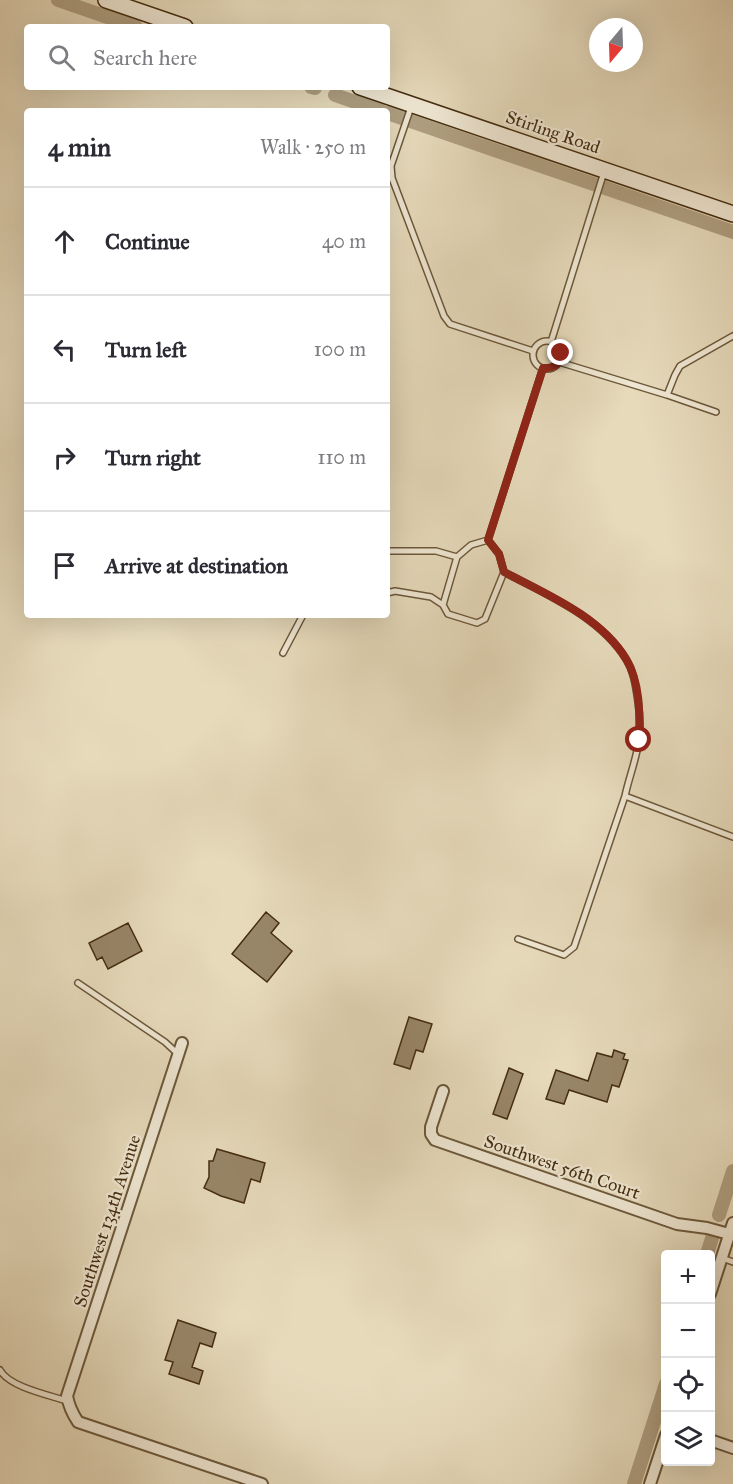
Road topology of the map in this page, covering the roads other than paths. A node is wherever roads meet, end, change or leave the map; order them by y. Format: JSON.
{"nodes":[{"id":1,"x":106,"y":0,"type":"edge"},
{"id":2,"x":176,"y":24,"type":"edge"},
{"id":3,"x":369,"y":90,"type":"edge"},
{"id":4,"x":412,"y":105,"type":"junction"},
{"id":5,"x":605,"y":170,"type":"junction"},
{"id":6,"x":733,"y":214,"type":"edge"},
{"id":7,"x":733,"y":336,"type":"edge"},
{"id":8,"x":551,"y":342,"type":"junction"},
{"id":9,"x":533,"y":351,"type":"junction"},
{"id":10,"x":559,"y":362,"type":"junction"},
{"id":11,"x":543,"y":368,"type":"junction"},
{"id":12,"x":667,"y":395,"type":"junction"},
{"id":13,"x":716,"y":412,"type":"dead end"},
{"id":14,"x":488,"y":540,"type":"junction"},
{"id":15,"x":390,"y":551,"type":"edge"},
{"id":16,"x":457,"y":557,"type":"junction"},
{"id":17,"x":504,"y":572,"type":"junction"},
{"id":18,"x":390,"y":592,"type":"edge"},
{"id":19,"x":443,"y":605,"type":"junction"},
{"id":20,"x":301,"y":618,"type":"edge"},
{"id":21,"x":283,"y":652,"type":"dead end"},
{"id":22,"x":625,"y":796,"type":"junction"},
{"id":23,"x":733,"y":837,"type":"edge"},
{"id":24,"x":518,"y":939,"type":"dead end"},
{"id":25,"x":78,"y":983,"type":"dead end"},
{"id":26,"x":180,"y":1048,"type":"joint"},
{"id":27,"x":443,"y":1091,"type":"dead end"},
{"id":28,"x":733,"y":1223,"type":"edge"},
{"id":29,"x":729,"y":1234,"type":"junction"},
{"id":30,"x":722,"y":1258,"type":"junction"},
{"id":31,"x":733,"y":1262,"type":"edge"},
{"id":32,"x":715,"y":1281,"type":"edge"},
{"id":33,"x":0,"y":1370,"type":"edge"},
{"id":34,"x":69,"y":1406,"type":"junction"},
{"id":35,"x":715,"y":1441,"type":"edge"},
{"id":36,"x":733,"y":1448,"type":"edge"},
{"id":37,"x":661,"y":1450,"type":"edge"},
{"id":38,"x":262,"y":1484,"type":"edge"},
{"id":39,"x":650,"y":1484,"type":"edge"}],
"edges":[{"from":1,"to":2,"type":"street"},
{"from":3,"to":4,"type":"street","name":"Stirling Road"},
{"from":4,"to":5,"type":"street","name":"Stirling Road"},
{"from":4,"to":9,"type":"lane"},
{"from":5,"to":6,"type":"street","name":"Stirling Road"},
{"from":5,"to":8,"type":"lane"},
{"from":7,"to":12,"type":"lane"},
{"from":8,"to":9,"type":"lane"},
{"from":8,"to":10,"type":"lane"},
{"from":9,"to":11,"type":"lane"},
{"from":10,"to":11,"type":"lane"},
{"from":10,"to":12,"type":"lane"},
{"from":11,"to":14,"type":"lane"},
{"from":12,"to":13,"type":"lane"},
{"from":14,"to":16,"type":"lane"},
{"from":14,"to":17,"type":"lane"},
{"from":15,"to":16,"type":"lane"},
{"from":16,"to":19,"type":"lane"},
{"from":17,"to":19,"type":"lane"},
{"from":17,"to":22,"type":"lane"},
{"from":18,"to":19,"type":"lane"},
{"from":20,"to":21,"type":"lane"},
{"from":22,"to":23,"type":"lane"},
{"from":22,"to":24,"type":"lane"},
{"from":25,"to":26,"type":"lane"},
{"from":26,"to":34,"type":"street","name":"Southwest 134th Avenue"},
{"from":27,"to":29,"type":"street","name":"Southwest 56th Court"},
{"from":28,"to":29,"type":"street"},
{"from":29,"to":30,"type":"street"},
{"from":30,"to":31,"type":"lane"},
{"from":30,"to":32,"type":"street"},
{"from":33,"to":34,"type":"lane"},
{"from":34,"to":38,"type":"street"},
{"from":35,"to":36,"type":"street"},
{"from":37,"to":39,"type":"street"}]}
